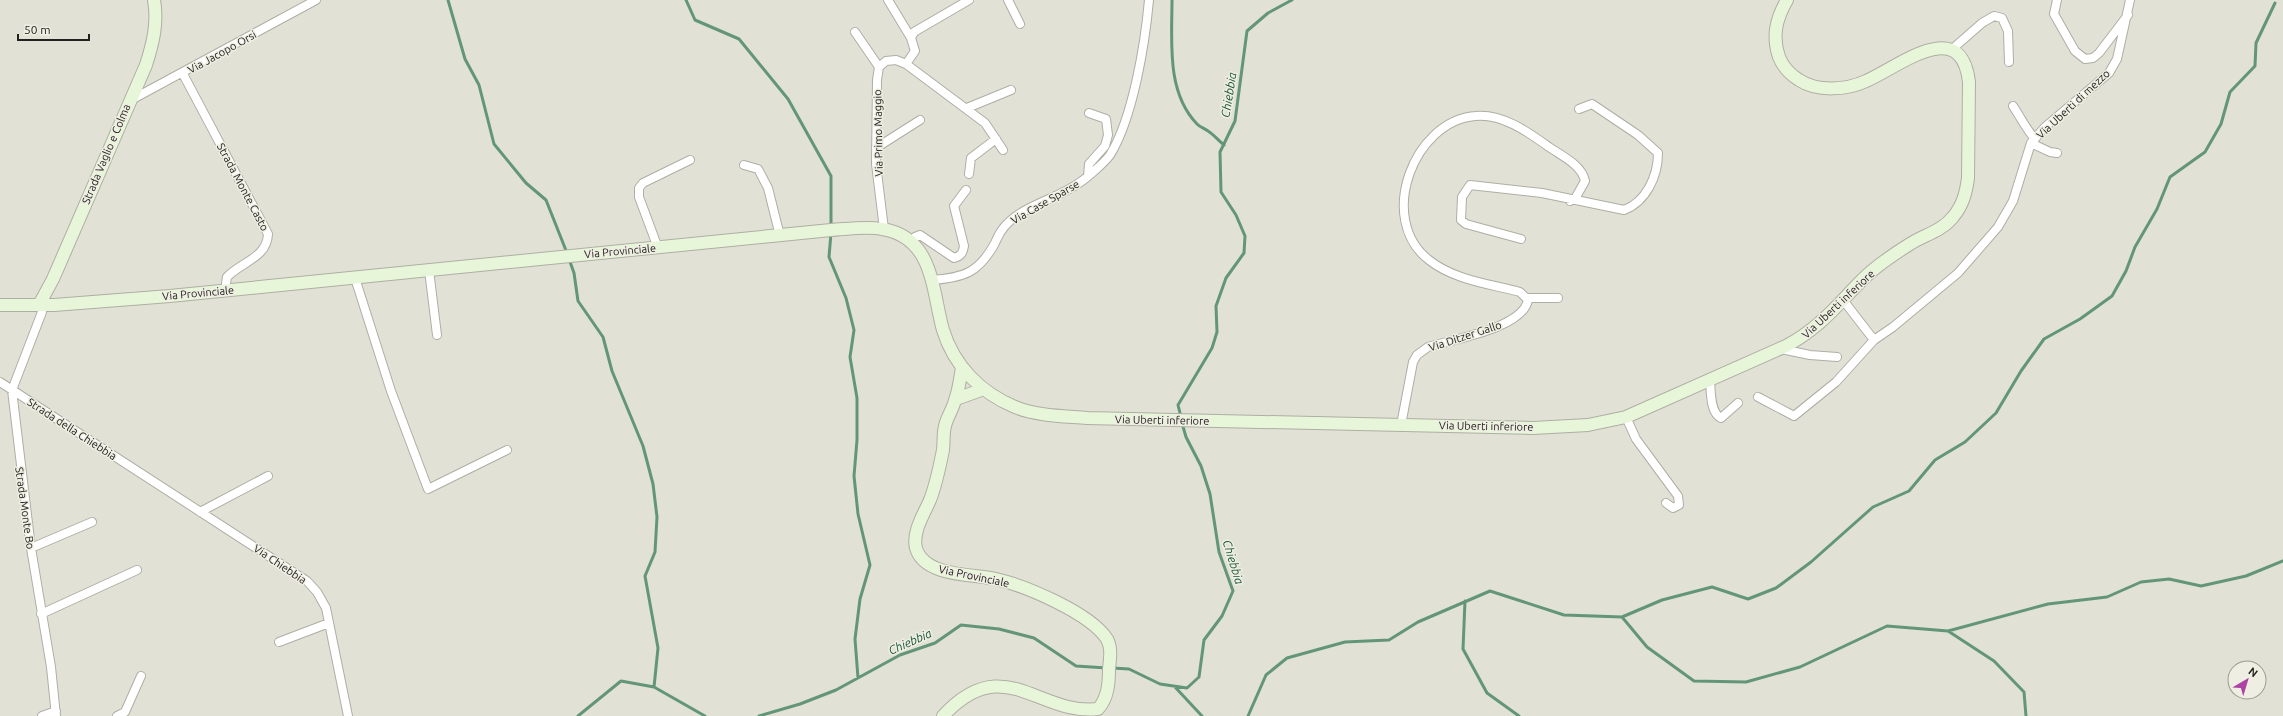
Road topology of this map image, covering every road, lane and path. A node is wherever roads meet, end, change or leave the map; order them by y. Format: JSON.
{"nodes":[{"id":1,"x":154,"y":0,"type":"edge"},
{"id":2,"x":316,"y":0,"type":"edge"},
{"id":3,"x":888,"y":0,"type":"edge"},
{"id":4,"x":969,"y":0,"type":"edge"},
{"id":5,"x":1008,"y":0,"type":"edge"},
{"id":6,"x":1149,"y":0,"type":"edge"},
{"id":7,"x":1787,"y":0,"type":"edge"},
{"id":8,"x":2057,"y":0,"type":"edge"},
{"id":9,"x":2130,"y":0,"type":"edge"},
{"id":10,"x":2128,"y":15,"type":"junction"},
{"id":11,"x":1020,"y":24,"type":"dead end"},
{"id":12,"x":855,"y":32,"type":"dead end"},
{"id":13,"x":911,"y":38,"type":"junction"},
{"id":14,"x":1950,"y":51,"type":"junction"},
{"id":15,"x":2009,"y":62,"type":"dead end"},
{"id":16,"x":906,"y":64,"type":"junction"},
{"id":17,"x":879,"y":67,"type":"junction"},
{"id":18,"x":183,"y":74,"type":"junction"},
{"id":19,"x":1011,"y":90,"type":"dead end"},
{"id":20,"x":128,"y":102,"type":"junction"},
{"id":21,"x":2013,"y":106,"type":"dead end"},
{"id":22,"x":968,"y":108,"type":"junction"},
{"id":23,"x":1579,"y":109,"type":"dead end"},
{"id":24,"x":1089,"y":113,"type":"dead end"},
{"id":25,"x":920,"y":120,"type":"dead end"},
{"id":26,"x":996,"y":138,"type":"junction"},
{"id":27,"x":2033,"y":141,"type":"junction"},
{"id":28,"x":876,"y":148,"type":"junction"},
{"id":29,"x":1003,"y":150,"type":"dead end"},
{"id":30,"x":2057,"y":153,"type":"dead end"},
{"id":31,"x":690,"y":160,"type":"dead end"},
{"id":32,"x":744,"y":165,"type":"dead end"},
{"id":33,"x":969,"y":174,"type":"dead end"},
{"id":34,"x":1088,"y":176,"type":"junction"},
{"id":35,"x":966,"y":190,"type":"dead end"},
{"id":36,"x":1570,"y":201,"type":"junction"},
{"id":37,"x":884,"y":229,"type":"junction"},
{"id":38,"x":780,"y":236,"type":"junction"},
{"id":39,"x":1521,"y":239,"type":"dead end"},
{"id":40,"x":911,"y":242,"type":"junction"},
{"id":41,"x":658,"y":248,"type":"junction"},
{"id":42,"x":429,"y":270,"type":"junction"},
{"id":43,"x":355,"y":278,"type":"junction"},
{"id":44,"x":931,"y":280,"type":"junction"},
{"id":45,"x":225,"y":290,"type":"junction"},
{"id":46,"x":1528,"y":298,"type":"junction"},
{"id":47,"x":1558,"y":298,"type":"dead end"},
{"id":48,"x":1843,"y":300,"type":"junction"},
{"id":49,"x":40,"y":304,"type":"junction"},
{"id":50,"x":0,"y":305,"type":"edge"},
{"id":51,"x":437,"y":334,"type":"dead end"},
{"id":52,"x":1874,"y":340,"type":"junction"},
{"id":53,"x":1781,"y":349,"type":"junction"},
{"id":54,"x":1837,"y":358,"type":"dead end"},
{"id":55,"x":962,"y":368,"type":"junction"},
{"id":56,"x":1710,"y":381,"type":"junction"},
{"id":57,"x":0,"y":382,"type":"edge"},
{"id":58,"x":12,"y":390,"type":"junction"},
{"id":59,"x":984,"y":390,"type":"junction"},
{"id":60,"x":1758,"y":397,"type":"dead end"},
{"id":61,"x":956,"y":399,"type":"junction"},
{"id":62,"x":1738,"y":403,"type":"dead end"},
{"id":63,"x":1626,"y":417,"type":"junction"},
{"id":64,"x":1401,"y":425,"type":"junction"},
{"id":65,"x":507,"y":450,"type":"dead end"},
{"id":66,"x":132,"y":469,"type":"joint"},
{"id":67,"x":268,"y":476,"type":"dead end"},
{"id":68,"x":1666,"y":504,"type":"dead end"},
{"id":69,"x":200,"y":512,"type":"junction"},
{"id":70,"x":92,"y":522,"type":"dead end"},
{"id":71,"x":31,"y":548,"type":"junction"},
{"id":72,"x":137,"y":570,"type":"dead end"},
{"id":73,"x":42,"y":614,"type":"junction"},
{"id":74,"x":329,"y":623,"type":"junction"},
{"id":75,"x":279,"y":642,"type":"dead end"},
{"id":76,"x":141,"y":676,"type":"dead end"},
{"id":77,"x":56,"y":714,"type":"edge"},
{"id":78,"x":42,"y":716,"type":"edge"},
{"id":79,"x":117,"y":716,"type":"edge"},
{"id":80,"x":348,"y":716,"type":"edge"},
{"id":81,"x":943,"y":716,"type":"edge"}],
"edges":[{"from":1,"to":20,"type":"main road","name":"Strada Vaglio e Colma"},
{"from":2,"to":18,"type":"street","name":"Via Jacopo Orsi"},
{"from":3,"to":13,"type":"street"},
{"from":4,"to":13,"type":"street"},
{"from":5,"to":11,"type":"street"},
{"from":6,"to":34,"type":"street","name":"Via Case Sparse"},
{"from":7,"to":14,"type":"main road"},
{"from":8,"to":10,"type":"street"},
{"from":9,"to":10,"type":"street","name":"Via Uberti di mezzo"},
{"from":10,"to":27,"type":"street","name":"Via Uberti di mezzo"},
{"from":12,"to":17,"type":"street"},
{"from":13,"to":16,"type":"street"},
{"from":14,"to":15,"type":"street"},
{"from":14,"to":48,"type":"main road","name":"Via Uberti inferiore"},
{"from":16,"to":17,"type":"street"},
{"from":16,"to":22,"type":"street"},
{"from":17,"to":28,"type":"street","name":"Via Primo Maggio"},
{"from":18,"to":20,"type":"street","name":"Via Jacopo Orsi"},
{"from":18,"to":45,"type":"street","name":"Strada Monte Casto"},
{"from":19,"to":22,"type":"street"},
{"from":20,"to":49,"type":"main road","name":"Strada Vaglio e Colma"},
{"from":21,"to":27,"type":"street"},
{"from":22,"to":26,"type":"street"},
{"from":23,"to":36,"type":"street"},
{"from":24,"to":34,"type":"street"},
{"from":25,"to":28,"type":"street"},
{"from":26,"to":29,"type":"street"},
{"from":26,"to":33,"type":"street"},
{"from":27,"to":30,"type":"street"},
{"from":27,"to":52,"type":"street","name":"Via Uberti di mezzo"},
{"from":28,"to":37,"type":"street","name":"Via Primo Maggio"},
{"from":31,"to":41,"type":"street"},
{"from":32,"to":38,"type":"street"},
{"from":34,"to":44,"type":"street","name":"Via Case Sparse"},
{"from":35,"to":40,"type":"street"},
{"from":36,"to":39,"type":"street"},
{"from":36,"to":46,"type":"street"},
{"from":37,"to":38,"type":"main road","name":"Via Provinciale"},
{"from":37,"to":40,"type":"main road","name":"Via Uberti inferiore"},
{"from":38,"to":41,"type":"main road","name":"Via Provinciale"},
{"from":40,"to":44,"type":"main road","name":"Via Uberti inferiore"},
{"from":41,"to":42,"type":"main road","name":"Via Provinciale"},
{"from":42,"to":43,"type":"main road","name":"Via Provinciale"},
{"from":42,"to":51,"type":"street"},
{"from":43,"to":45,"type":"main road","name":"Via Provinciale"},
{"from":43,"to":65,"type":"street"},
{"from":44,"to":55,"type":"main road","name":"Via Uberti inferiore"},
{"from":45,"to":49,"type":"main road","name":"Via Provinciale"},
{"from":46,"to":47,"type":"street"},
{"from":46,"to":64,"type":"street","name":"Via Ditzer Gallo"},
{"from":48,"to":52,"type":"street"},
{"from":48,"to":53,"type":"main road","name":"Via Uberti inferiore"},
{"from":49,"to":50,"type":"main road","name":"Via Provinciale"},
{"from":49,"to":58,"type":"street","name":"Strada Monte Bo"},
{"from":52,"to":60,"type":"street","name":"Via Uberti di mezzo"},
{"from":53,"to":54,"type":"street"},
{"from":53,"to":56,"type":"main road","name":"Via Uberti inferiore"},
{"from":55,"to":59,"type":"main road","name":"Via Uberti inferiore"},
{"from":55,"to":61,"type":"main road","name":"Via Provinciale"},
{"from":56,"to":62,"type":"street"},
{"from":56,"to":63,"type":"main road","name":"Via Uberti inferiore"},
{"from":57,"to":58,"type":"street","name":"Strada della Chiebbia"},
{"from":58,"to":66,"type":"street","name":"Strada della Chiebbia"},
{"from":58,"to":71,"type":"street","name":"Strada Monte Bo"},
{"from":59,"to":61,"type":"main road"},
{"from":59,"to":64,"type":"main road","name":"Via Uberti inferiore"},
{"from":61,"to":81,"type":"main road","name":"Via Provinciale"},
{"from":63,"to":64,"type":"main road","name":"Via Uberti inferiore"},
{"from":63,"to":68,"type":"street"},
{"from":66,"to":69,"type":"street","name":"Via Chiebbia"},
{"from":67,"to":69,"type":"street"},
{"from":69,"to":74,"type":"street","name":"Via Chiebbia"},
{"from":70,"to":71,"type":"street"},
{"from":71,"to":73,"type":"street","name":"Strada Monte Bo"},
{"from":72,"to":73,"type":"street"},
{"from":73,"to":77,"type":"street","name":"Strada Monte Bo"},
{"from":74,"to":75,"type":"street"},
{"from":74,"to":80,"type":"street","name":"Via Chiebbia"},
{"from":76,"to":79,"type":"street"},
{"from":77,"to":78,"type":"street"}]}
